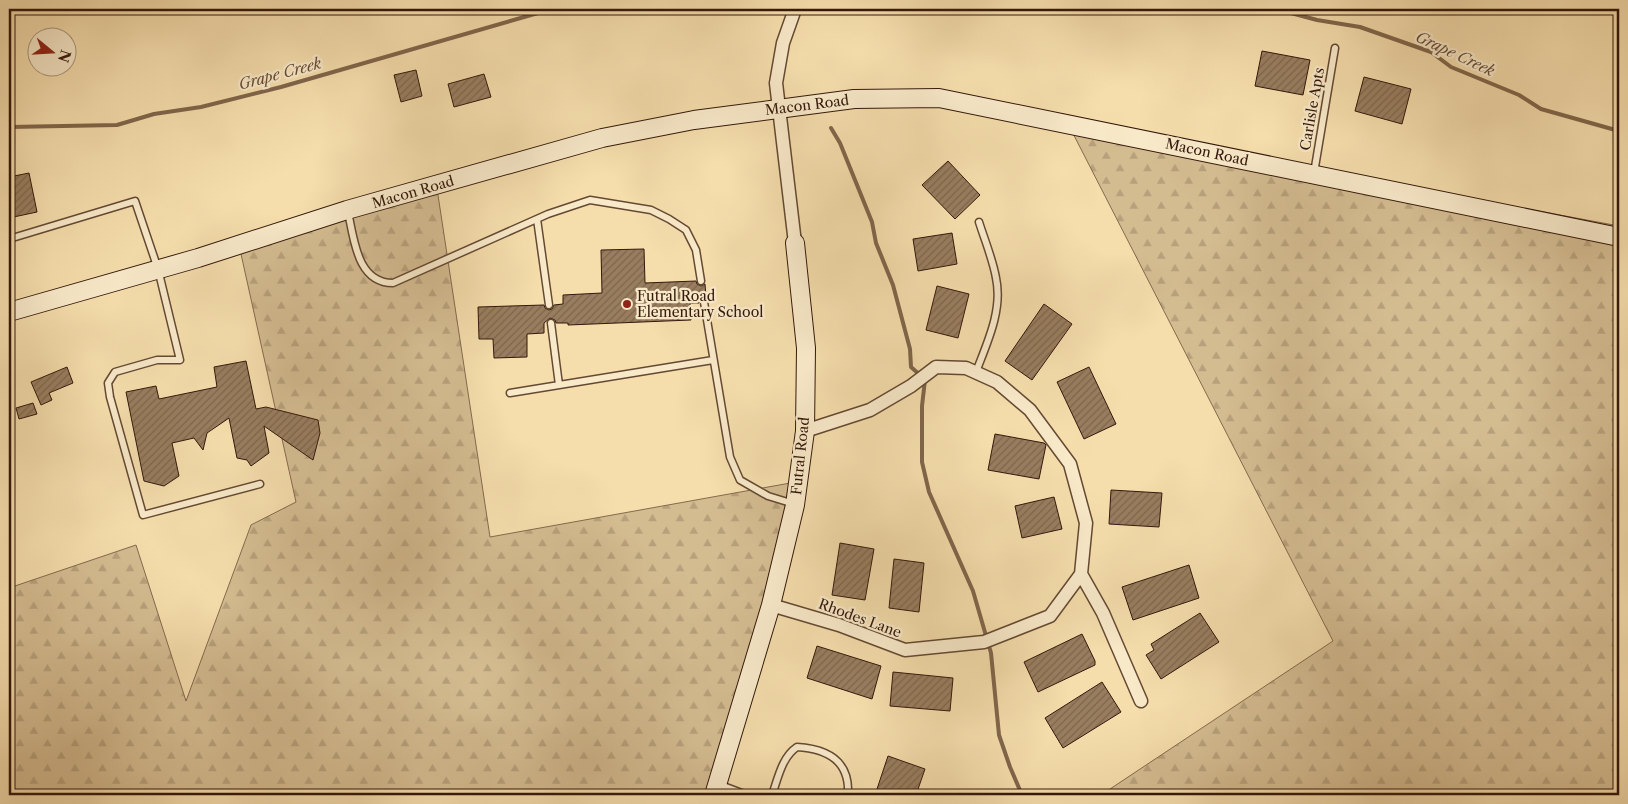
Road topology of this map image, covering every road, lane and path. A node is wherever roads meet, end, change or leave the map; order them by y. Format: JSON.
{"nodes":[{"id":1,"x":796,"y":9,"type":"edge"},
{"id":2,"x":1335,"y":48,"type":"dead end"},
{"id":3,"x":778,"y":108,"type":"junction"},
{"id":4,"x":1313,"y":174,"type":"junction"},
{"id":5,"x":347,"y":210,"type":"junction"},
{"id":6,"x":537,"y":219,"type":"junction"},
{"id":7,"x":979,"y":222,"type":"dead end"},
{"id":8,"x":1619,"y":237,"type":"edge"},
{"id":9,"x":9,"y":239,"type":"edge"},
{"id":10,"x":796,"y":243,"type":"joint"},
{"id":11,"x":158,"y":269,"type":"junction"},
{"id":12,"x":701,"y":281,"type":"dead end"},
{"id":13,"x":704,"y":302,"type":"dead end"},
{"id":14,"x":548,"y":305,"type":"dead end"},
{"id":15,"x":9,"y":312,"type":"edge"},
{"id":16,"x":551,"y":323,"type":"dead end"},
{"id":17,"x":713,"y":360,"type":"junction"},
{"id":18,"x":976,"y":372,"type":"junction"},
{"id":19,"x":560,"y":385,"type":"junction"},
{"id":20,"x":510,"y":392,"type":"dead end"},
{"id":21,"x":805,"y":431,"type":"junction"},
{"id":22,"x":260,"y":484,"type":"dead end"},
{"id":23,"x":795,"y":504,"type":"junction"},
{"id":24,"x":1081,"y":574,"type":"junction"},
{"id":25,"x":771,"y":604,"type":"junction"},
{"id":26,"x":1142,"y":701,"type":"dead end"},
{"id":27,"x":716,"y":790,"type":"edge"},
{"id":28,"x":747,"y":795,"type":"edge"},
{"id":29,"x":772,"y":795,"type":"edge"},
{"id":30,"x":848,"y":795,"type":"edge"}],
"edges":[{"from":1,"to":3,"type":"street","name":"Futral Road"},
{"from":2,"to":4,"type":"lane","name":"Carlisle Apts"},
{"from":3,"to":4,"type":"main road","name":"Macon Road"},
{"from":3,"to":5,"type":"main road","name":"Macon Road"},
{"from":3,"to":10,"type":"street","name":"Futral Road"},
{"from":4,"to":8,"type":"main road","name":"Macon Road"},
{"from":5,"to":6,"type":"lane"},
{"from":5,"to":11,"type":"main road","name":"Macon Road"},
{"from":6,"to":12,"type":"lane"},
{"from":6,"to":14,"type":"lane"},
{"from":7,"to":18,"type":"lane"},
{"from":9,"to":11,"type":"lane"},
{"from":10,"to":21,"type":"main road","name":"Futral Road"},
{"from":11,"to":15,"type":"main road","name":"Macon Road"},
{"from":11,"to":22,"type":"lane"},
{"from":13,"to":17,"type":"lane"},
{"from":16,"to":19,"type":"lane"},
{"from":17,"to":19,"type":"lane"},
{"from":17,"to":23,"type":"lane"},
{"from":18,"to":21,"type":"street"},
{"from":18,"to":24,"type":"street"},
{"from":19,"to":20,"type":"lane"},
{"from":21,"to":23,"type":"main road","name":"Futral Road"},
{"from":23,"to":25,"type":"main road","name":"Futral Road"},
{"from":24,"to":25,"type":"street","name":"Rhodes Lane"},
{"from":24,"to":26,"type":"street"},
{"from":25,"to":27,"type":"main road","name":"Futral Road"},
{"from":27,"to":28,"type":"lane"},
{"from":29,"to":30,"type":"lane"}]}
